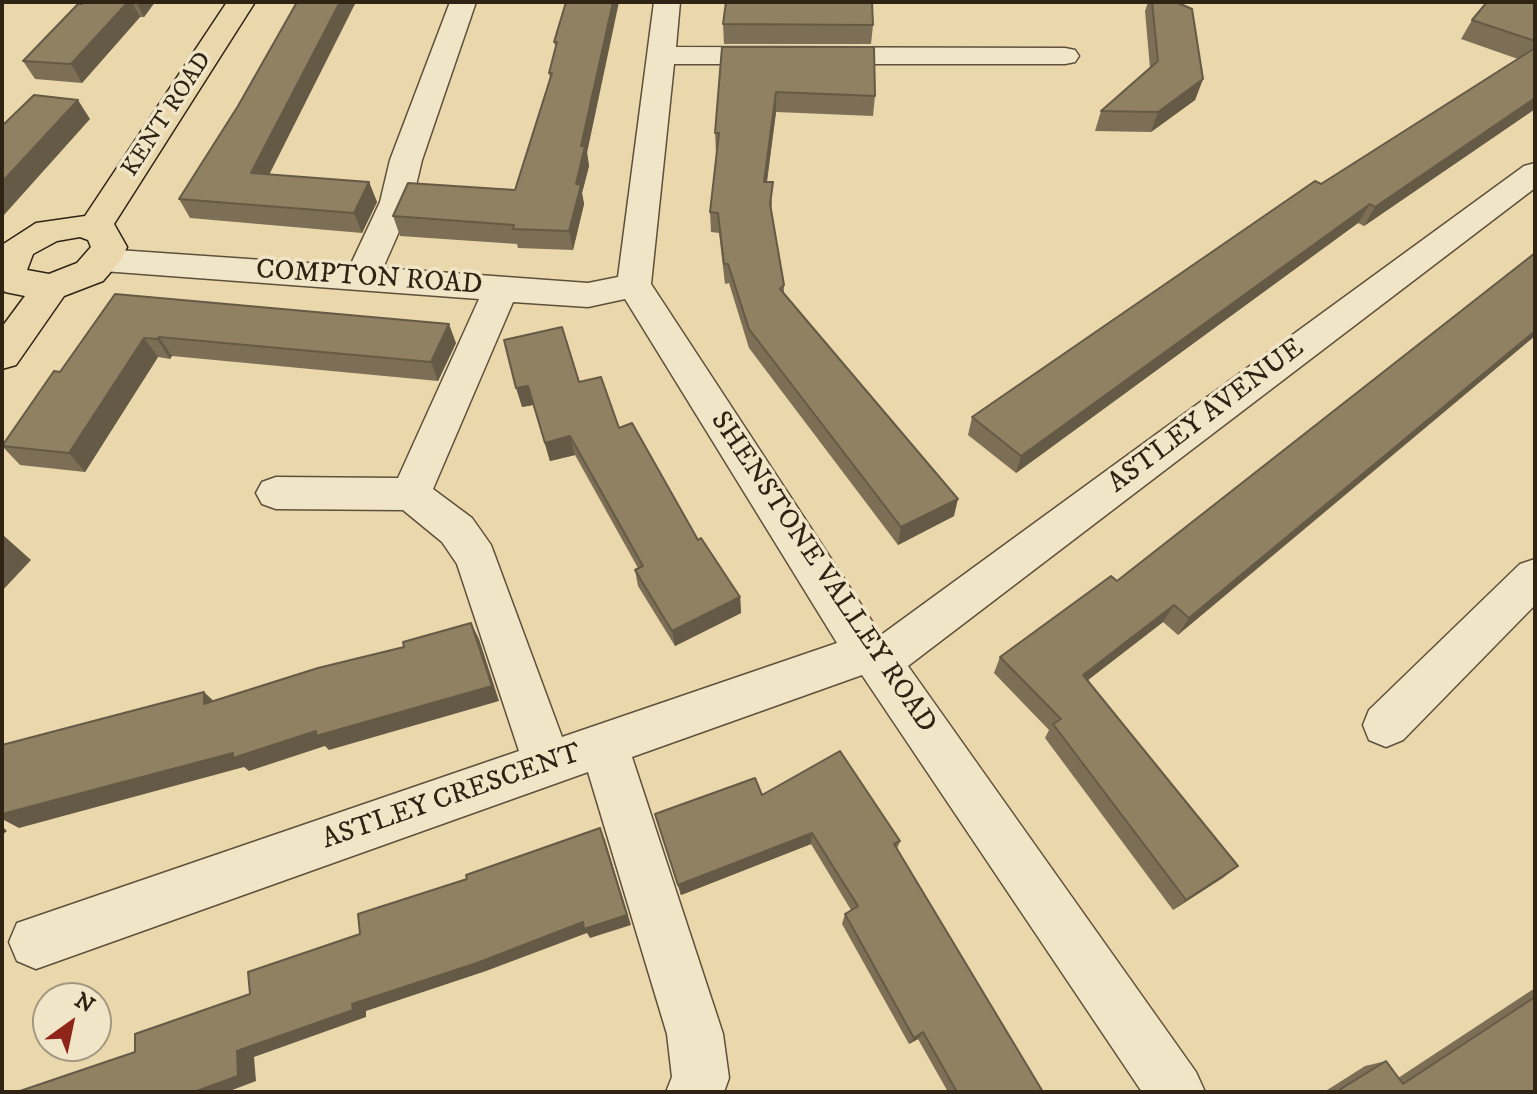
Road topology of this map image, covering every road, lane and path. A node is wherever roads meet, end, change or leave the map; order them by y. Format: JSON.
{"nodes":[{"id":1,"x":213,"y":2,"type":"edge"},
{"id":2,"x":241,"y":2,"type":"edge"},
{"id":3,"x":463,"y":2,"type":"edge"},
{"id":4,"x":667,"y":2,"type":"edge"},
{"id":5,"x":660,"y":55,"type":"junction"},
{"id":6,"x":1065,"y":56,"type":"dead end"},
{"id":7,"x":1535,"y":173,"type":"edge"},
{"id":8,"x":87,"y":238,"type":"junction"},
{"id":9,"x":17,"y":277,"type":"edge"},
{"id":10,"x":361,"y":279,"type":"junction"},
{"id":11,"x":634,"y":285,"type":"junction"},
{"id":12,"x":501,"y":289,"type":"junction"},
{"id":13,"x":2,"y":355,"type":"edge"},
{"id":14,"x":276,"y":493,"type":"dead end"},
{"id":15,"x":411,"y":494,"type":"junction"},
{"id":16,"x":1535,"y":577,"type":"edge"},
{"id":17,"x":873,"y":658,"type":"junction"},
{"id":18,"x":1386,"y":725,"type":"dead end"},
{"id":19,"x":604,"y":745,"type":"junction"},
{"id":20,"x":548,"y":765,"type":"junction"},
{"id":21,"x":36,"y":942,"type":"dead end"},
{"id":22,"x":695,"y":1092,"type":"edge"},
{"id":23,"x":1176,"y":1092,"type":"edge"}],
"edges":[{"from":1,"to":8,"type":"main road","name":"KENT ROAD"},
{"from":2,"to":8,"type":"main road","name":"KENT ROAD"},
{"from":3,"to":10,"type":"street"},
{"from":4,"to":5,"type":"street"},
{"from":5,"to":6,"type":"street"},
{"from":5,"to":11,"type":"street"},
{"from":7,"to":17,"type":"street","name":"ASTLEY AVENUE"},
{"from":8,"to":9,"type":"main road"},
{"from":8,"to":9,"type":"main road","name":"KENT ROAD"},
{"from":8,"to":10,"type":"street","name":"COMPTON ROAD"},
{"from":9,"to":13,"type":"main road"},
{"from":10,"to":12,"type":"street","name":"COMPTON ROAD"},
{"from":11,"to":12,"type":"street","name":"COMPTON ROAD"},
{"from":11,"to":17,"type":"street","name":"SHENSTONE VALLEY ROAD"},
{"from":12,"to":15,"type":"street"},
{"from":14,"to":15,"type":"street"},
{"from":15,"to":20,"type":"street"},
{"from":16,"to":18,"type":"street"},
{"from":17,"to":19,"type":"street","name":"ASTLEY CRESCENT"},
{"from":17,"to":23,"type":"street","name":"SHENSTONE VALLEY ROAD"},
{"from":19,"to":20,"type":"street","name":"ASTLEY CRESCENT"},
{"from":19,"to":22,"type":"street"},
{"from":20,"to":21,"type":"street","name":"ASTLEY CRESCENT"}]}
